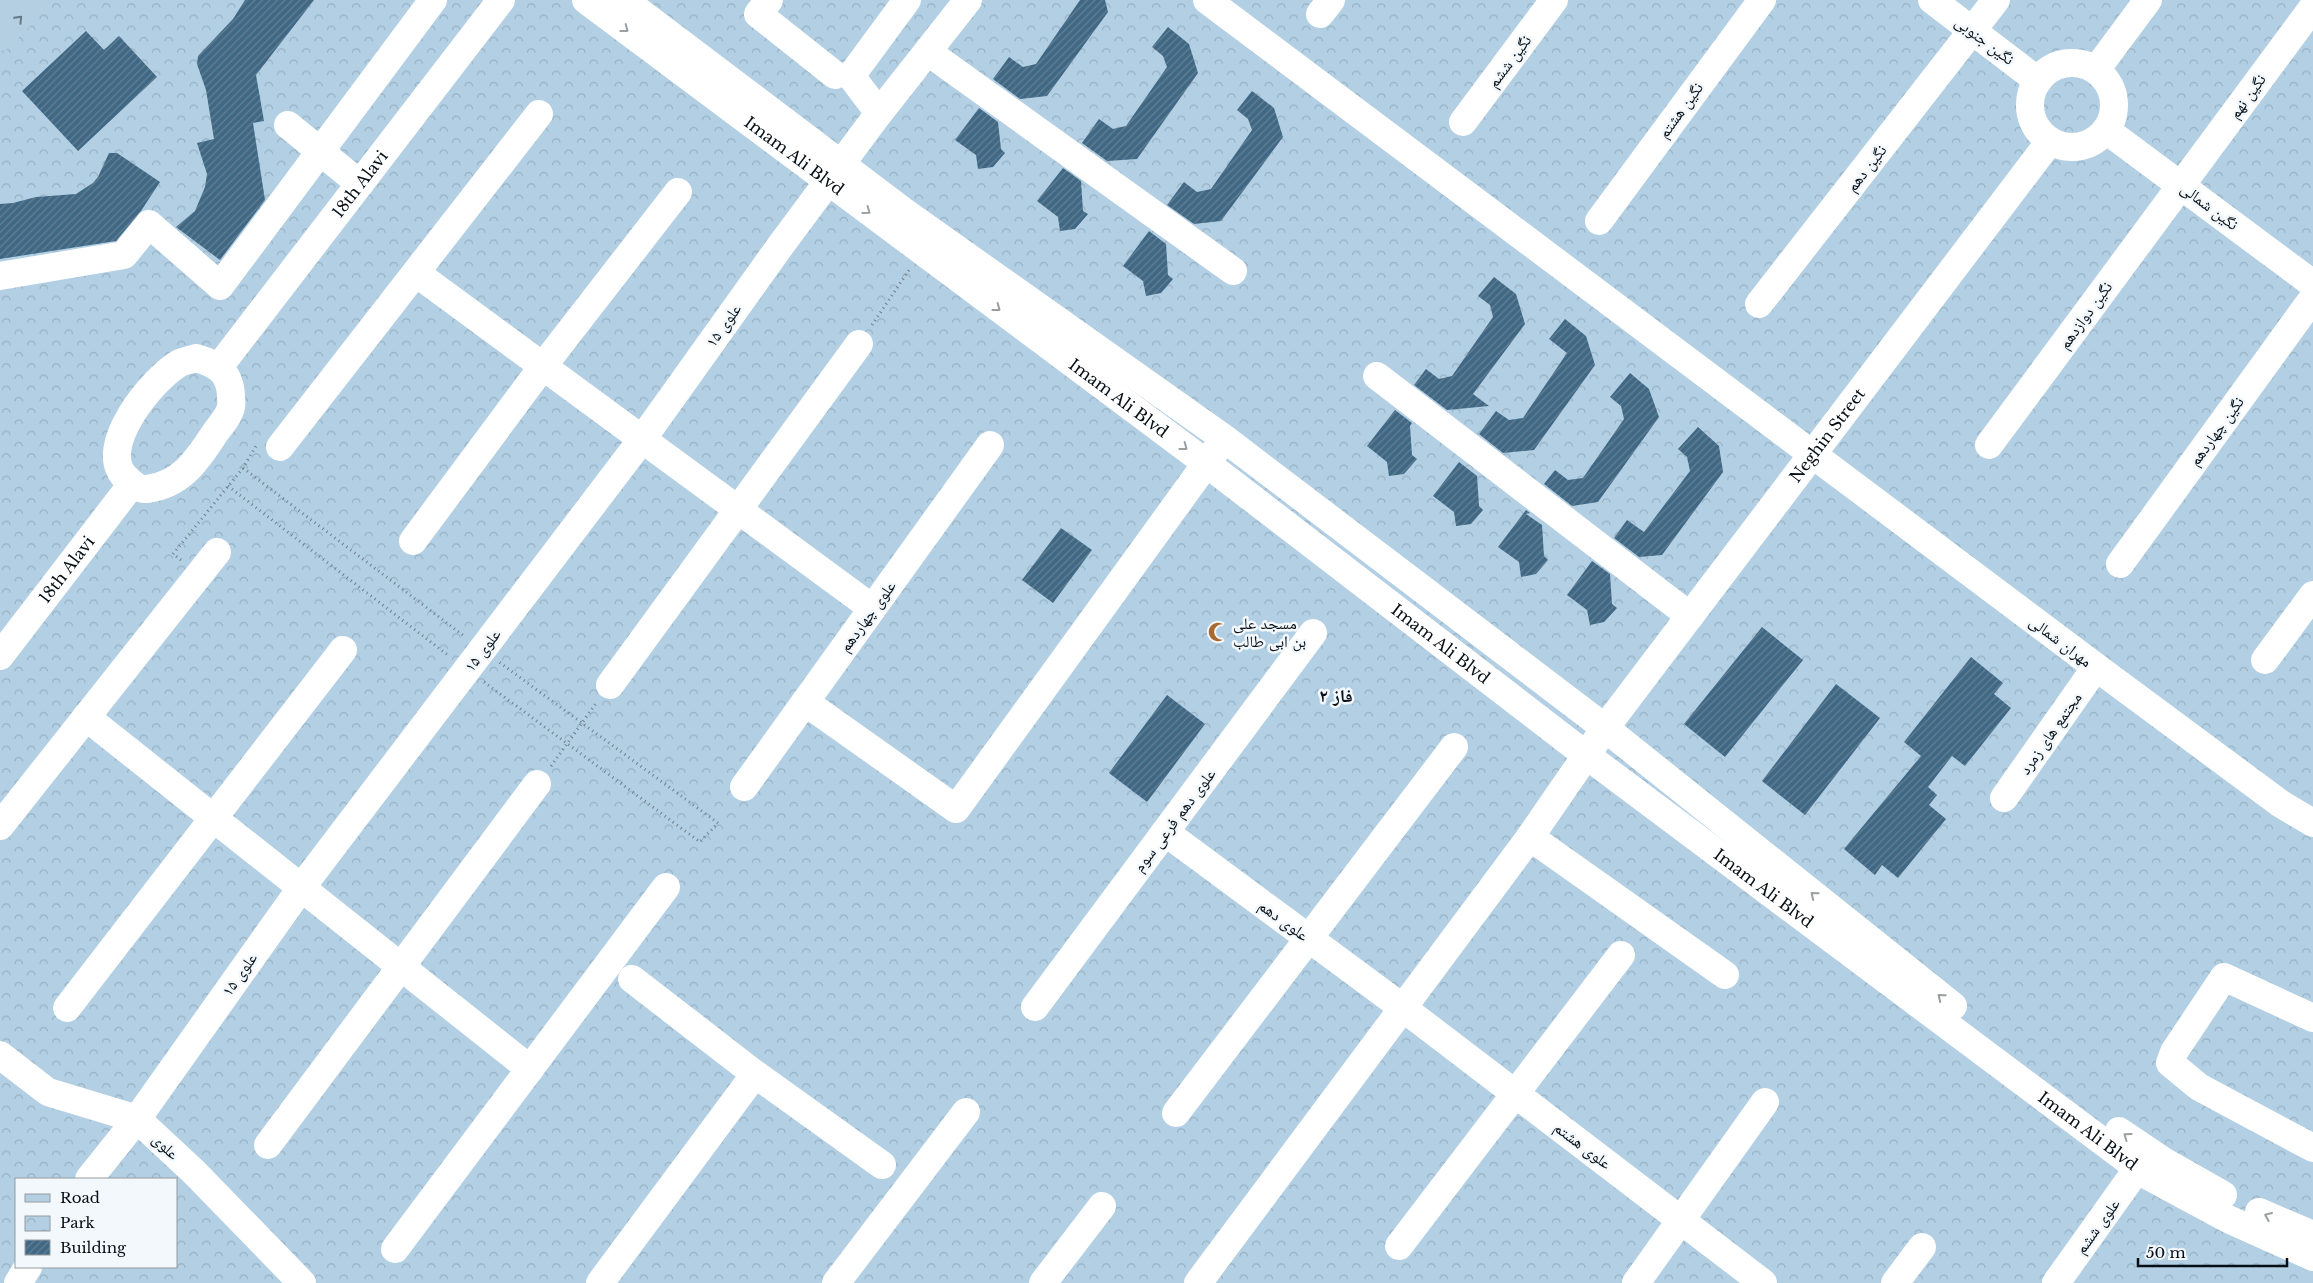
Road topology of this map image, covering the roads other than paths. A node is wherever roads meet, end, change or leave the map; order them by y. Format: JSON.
{"nodes":[{"id":1,"x":36,"y":0,"type":"edge"},
{"id":2,"x":433,"y":0,"type":"edge"},
{"id":3,"x":501,"y":0,"type":"edge"},
{"id":4,"x":586,"y":0,"type":"edge"},
{"id":5,"x":624,"y":0,"type":"edge"},
{"id":6,"x":769,"y":0,"type":"edge"},
{"id":7,"x":907,"y":0,"type":"edge"},
{"id":8,"x":968,"y":0,"type":"edge"},
{"id":9,"x":1207,"y":0,"type":"edge"},
{"id":10,"x":1554,"y":0,"type":"edge"},
{"id":11,"x":1762,"y":0,"type":"edge"},
{"id":12,"x":1932,"y":0,"type":"edge"},
{"id":13,"x":1996,"y":0,"type":"edge"},
{"id":14,"x":2148,"y":0,"type":"edge"},
{"id":15,"x":2313,"y":7,"type":"edge"},
{"id":16,"x":1973,"y":31,"type":"junction"},
{"id":17,"x":0,"y":37,"type":"edge"},
{"id":18,"x":928,"y":52,"type":"junction"},
{"id":19,"x":2096,"y":70,"type":"junction"},
{"id":20,"x":835,"y":75,"type":"dead end"},
{"id":21,"x":2038,"y":81,"type":"junction"},
{"id":22,"x":879,"y":113,"type":"junction"},
{"id":23,"x":539,"y":114,"type":"dead end"},
{"id":24,"x":1463,"y":122,"type":"dead end"},
{"id":25,"x":288,"y":124,"type":"dead end"},
{"id":26,"x":2106,"y":130,"type":"junction"},
{"id":27,"x":2050,"y":140,"type":"junction"},
{"id":28,"x":320,"y":152,"type":"junction"},
{"id":29,"x":835,"y":173,"type":"junction"},
{"id":30,"x":360,"y":184,"type":"junction"},
{"id":31,"x":2182,"y":185,"type":"junction"},
{"id":32,"x":678,"y":192,"type":"dead end"},
{"id":33,"x":1599,"y":221,"type":"dead end"},
{"id":34,"x":1233,"y":271,"type":"dead end"},
{"id":35,"x":416,"y":273,"type":"junction"},
{"id":36,"x":0,"y":276,"type":"edge"},
{"id":37,"x":2313,"y":284,"type":"edge"},
{"id":38,"x":2313,"y":298,"type":"edge"},
{"id":39,"x":1759,"y":304,"type":"dead end"},
{"id":40,"x":859,"y":344,"type":"road end"},
{"id":41,"x":543,"y":366,"type":"junction"},
{"id":42,"x":219,"y":367,"type":"junction"},
{"id":43,"x":1377,"y":376,"type":"dead end"},
{"id":44,"x":643,"y":438,"type":"junction"},
{"id":45,"x":1224,"y":439,"type":"junction"},
{"id":46,"x":270,"y":443,"type":"road end"},
{"id":47,"x":1989,"y":445,"type":"dead end"},
{"id":48,"x":990,"y":446,"type":"dead end"},
{"id":49,"x":1813,"y":453,"type":"junction"},
{"id":50,"x":1206,"y":464,"type":"junction"},
{"id":51,"x":132,"y":484,"type":"junction"},
{"id":52,"x":738,"y":509,"type":"junction"},
{"id":53,"x":413,"y":541,"type":"dead end"},
{"id":54,"x":209,"y":562,"type":"road end"},
{"id":55,"x":2120,"y":564,"type":"dead end"},
{"id":56,"x":2313,"y":594,"type":"edge"},
{"id":57,"x":872,"y":608,"type":"junction"},
{"id":58,"x":1690,"y":616,"type":"junction"},
{"id":59,"x":1312,"y":633,"type":"dead end"},
{"id":60,"x":343,"y":650,"type":"dead end"},
{"id":61,"x":0,"y":656,"type":"edge"},
{"id":62,"x":2265,"y":660,"type":"dead end"},
{"id":63,"x":2096,"y":667,"type":"junction"},
{"id":64,"x":610,"y":685,"type":"road end"},
{"id":65,"x":805,"y":702,"type":"junction"},
{"id":66,"x":86,"y":717,"type":"junction"},
{"id":67,"x":1605,"y":728,"type":"junction"},
{"id":68,"x":1454,"y":747,"type":"dead end"},
{"id":69,"x":1586,"y":755,"type":"junction"},
{"id":70,"x":537,"y":784,"type":"road end"},
{"id":71,"x":744,"y":786,"type":"dead end"},
{"id":72,"x":2004,"y":798,"type":"dead end"},
{"id":73,"x":214,"y":819,"type":"junction"},
{"id":74,"x":2313,"y":823,"type":"edge"},
{"id":75,"x":0,"y":826,"type":"edge"},
{"id":76,"x":1164,"y":832,"type":"junction"},
{"id":77,"x":1530,"y":837,"type":"junction"},
{"id":78,"x":666,"y":887,"type":"dead end"},
{"id":79,"x":301,"y":888,"type":"junction"},
{"id":80,"x":1307,"y":937,"type":"junction"},
{"id":81,"x":1621,"y":955,"type":"dead end"},
{"id":82,"x":400,"y":966,"type":"junction"},
{"id":83,"x":1725,"y":975,"type":"dead end"},
{"id":84,"x":632,"y":979,"type":"dead end"},
{"id":85,"x":1035,"y":1007,"type":"dead end"},
{"id":86,"x":67,"y":1008,"type":"dead end"},
{"id":87,"x":1403,"y":1008,"type":"junction"},
{"id":88,"x":2313,"y":1018,"type":"edge"},
{"id":89,"x":0,"y":1055,"type":"edge"},
{"id":90,"x":530,"y":1069,"type":"junction"},
{"id":91,"x":755,"y":1074,"type":"junction"},
{"id":92,"x":1514,"y":1093,"type":"junction"},
{"id":93,"x":1766,"y":1102,"type":"dead end"},
{"id":94,"x":966,"y":1112,"type":"dead end"},
{"id":95,"x":1176,"y":1113,"type":"dead end"},
{"id":96,"x":137,"y":1119,"type":"junction"},
{"id":97,"x":268,"y":1145,"type":"dead end"},
{"id":98,"x":2313,"y":1148,"type":"edge"},
{"id":99,"x":2144,"y":1160,"type":"junction"},
{"id":100,"x":882,"y":1165,"type":"dead end"},
{"id":101,"x":90,"y":1178,"type":"edge"},
{"id":102,"x":1102,"y":1206,"type":"dead end"},
{"id":103,"x":1680,"y":1219,"type":"junction"},
{"id":104,"x":2313,"y":1236,"type":"edge"},
{"id":105,"x":1399,"y":1246,"type":"dead end"},
{"id":106,"x":1922,"y":1247,"type":"dead end"},
{"id":107,"x":395,"y":1250,"type":"dead end"},
{"id":108,"x":2313,"y":1257,"type":"edge"},
{"id":109,"x":27,"y":1268,"type":"edge"},
{"id":110,"x":846,"y":1280,"type":"edge"},
{"id":111,"x":18,"y":1283,"type":"edge"},
{"id":112,"x":302,"y":1283,"type":"edge"},
{"id":113,"x":600,"y":1283,"type":"edge"},
{"id":114,"x":1043,"y":1283,"type":"edge"},
{"id":115,"x":1198,"y":1283,"type":"edge"},
{"id":116,"x":1636,"y":1283,"type":"edge"},
{"id":117,"x":1763,"y":1283,"type":"edge"},
{"id":118,"x":1895,"y":1283,"type":"edge"},
{"id":119,"x":2056,"y":1283,"type":"edge"}],
"edges":[{"from":17,"to":1,"type":"main road","one_way":true},
{"from":2,"to":28,"type":"street"},
{"from":3,"to":30,"type":"street","name":"18th Alavi"},
{"from":4,"to":29,"type":"street","name":"Imam Ali Blvd","one_way":true},
{"from":5,"to":29,"type":"street","name":"Imam Ali Blvd"},
{"from":6,"to":20,"type":"street"},
{"from":7,"to":22,"type":"street"},
{"from":8,"to":18,"type":"street","name":"علوی ۱۵"},
{"from":9,"to":49,"type":"street","name":"مهران شمالی"},
{"from":10,"to":24,"type":"street","name":"نگین ششم"},
{"from":11,"to":33,"type":"street","name":"نگین هشتم"},
{"from":12,"to":16,"type":"street","name":"نگین جنوبی"},
{"from":13,"to":16,"type":"street","name":"نگین دهم"},
{"from":14,"to":19,"type":"street"},
{"from":15,"to":31,"type":"street","name":"نگین نهم"},
{"from":16,"to":21,"type":"street","name":"نگین جنوبی"},
{"from":16,"to":39,"type":"street","name":"نگین دهم"},
{"from":18,"to":22,"type":"street","name":"علوی ۱۵"},
{"from":18,"to":34,"type":"street"},
{"from":19,"to":21,"type":"street"},
{"from":19,"to":26,"type":"street"},
{"from":21,"to":27,"type":"street"},
{"from":22,"to":29,"type":"street","name":"علوی ۱۵"},
{"from":23,"to":35,"type":"street"},
{"from":25,"to":28,"type":"street"},
{"from":26,"to":27,"type":"street"},
{"from":26,"to":31,"type":"street","name":"نگین شمالی"},
{"from":27,"to":49,"type":"street","name":"Neghin Street"},
{"from":28,"to":30,"type":"street"},
{"from":28,"to":36,"type":"street"},
{"from":29,"to":44,"type":"street","name":"علوی ۱۵"},
{"from":29,"to":45,"type":"street","name":"Imam Ali Blvd"},
{"from":29,"to":50,"type":"street","name":"Imam Ali Blvd","one_way":true},
{"from":30,"to":42,"type":"street","name":"18th Alavi"},
{"from":31,"to":37,"type":"street","name":"نگین شمالی"},
{"from":31,"to":47,"type":"street","name":"نگین دوازدهم"},
{"from":32,"to":41,"type":"street"},
{"from":35,"to":41,"type":"street"},
{"from":35,"to":46,"type":"street"},
{"from":38,"to":55,"type":"street","name":"نگین چهاردهم"},
{"from":40,"to":52,"type":"street"},
{"from":41,"to":44,"type":"street"},
{"from":41,"to":53,"type":"street"},
{"from":42,"to":51,"type":"street"},
{"from":42,"to":51,"type":"street"},
{"from":43,"to":58,"type":"street"},
{"from":44,"to":52,"type":"street"},
{"from":44,"to":79,"type":"street","name":"علوی ۱۵"},
{"from":45,"to":50,"type":"street"},
{"from":45,"to":67,"type":"street","name":"Imam Ali Blvd"},
{"from":48,"to":57,"type":"street","name":"علوی چهاردهم"},
{"from":49,"to":58,"type":"street","name":"Neghin Street"},
{"from":49,"to":63,"type":"street","name":"مهران شمالی"},
{"from":50,"to":65,"type":"street"},
{"from":50,"to":69,"type":"street","name":"Imam Ali Blvd"},
{"from":51,"to":61,"type":"street","name":"18th Alavi"},
{"from":52,"to":57,"type":"street"},
{"from":52,"to":64,"type":"street"},
{"from":54,"to":66,"type":"street"},
{"from":56,"to":62,"type":"street"},
{"from":57,"to":65,"type":"street","name":"علوی چهاردهم"},
{"from":58,"to":67,"type":"street","name":"Neghin Street"},
{"from":59,"to":76,"type":"street","name":"علوی دهم فرعی سوم"},
{"from":60,"to":73,"type":"street"},
{"from":63,"to":72,"type":"street","name":"مجتمع های زمرد"},
{"from":63,"to":74,"type":"street","name":"مهران شمالی"},
{"from":65,"to":71,"type":"street","name":"علوی چهاردهم"},
{"from":66,"to":73,"type":"street"},
{"from":66,"to":75,"type":"street"},
{"from":67,"to":69,"type":"street","name":"Neghin Street"},
{"from":99,"to":67,"type":"street","name":"Imam Ali Blvd","one_way":true},
{"from":68,"to":80,"type":"street"},
{"from":69,"to":77,"type":"street","name":"Neghin Street"},
{"from":69,"to":99,"type":"street","name":"Imam Ali Blvd"},
{"from":70,"to":82,"type":"street"},
{"from":73,"to":79,"type":"street"},
{"from":73,"to":86,"type":"street"},
{"from":76,"to":80,"type":"street","name":"علوی دهم"},
{"from":76,"to":85,"type":"street","name":"علوی دهم فرعی سوم"},
{"from":77,"to":83,"type":"street"},
{"from":77,"to":87,"type":"street","name":"Neghin Street"},
{"from":78,"to":90,"type":"street"},
{"from":79,"to":82,"type":"street"},
{"from":79,"to":96,"type":"street","name":"علوی ۱۵"},
{"from":80,"to":87,"type":"street","name":"علوی دهم"},
{"from":80,"to":95,"type":"street"},
{"from":81,"to":92,"type":"street"},
{"from":82,"to":90,"type":"street"},
{"from":82,"to":97,"type":"street"},
{"from":84,"to":91,"type":"street"},
{"from":87,"to":92,"type":"street","name":"علوی هشتم"},
{"from":87,"to":115,"type":"street","name":"Neghin Street"},
{"from":88,"to":98,"type":"street"},
{"from":89,"to":96,"type":"street","name":"علوی"},
{"from":90,"to":107,"type":"street"},
{"from":91,"to":100,"type":"street"},
{"from":91,"to":113,"type":"street"},
{"from":92,"to":103,"type":"street","name":"علوی هشتم"},
{"from":92,"to":105,"type":"street"},
{"from":93,"to":103,"type":"street"},
{"from":94,"to":110,"type":"street"},
{"from":96,"to":101,"type":"street","name":"علوی ۱۵"},
{"from":96,"to":112,"type":"street","name":"علوی"},
{"from":104,"to":99,"type":"street","name":"Imam Ali Blvd","one_way":true},
{"from":99,"to":108,"type":"street","name":"Imam Ali Blvd"},
{"from":99,"to":119,"type":"street","name":"علوی ششم"},
{"from":102,"to":114,"type":"street"},
{"from":103,"to":116,"type":"street"},
{"from":103,"to":117,"type":"street","name":"علوی هشتم"},
{"from":106,"to":118,"type":"street"},
{"from":109,"to":111,"type":"street"}]}
